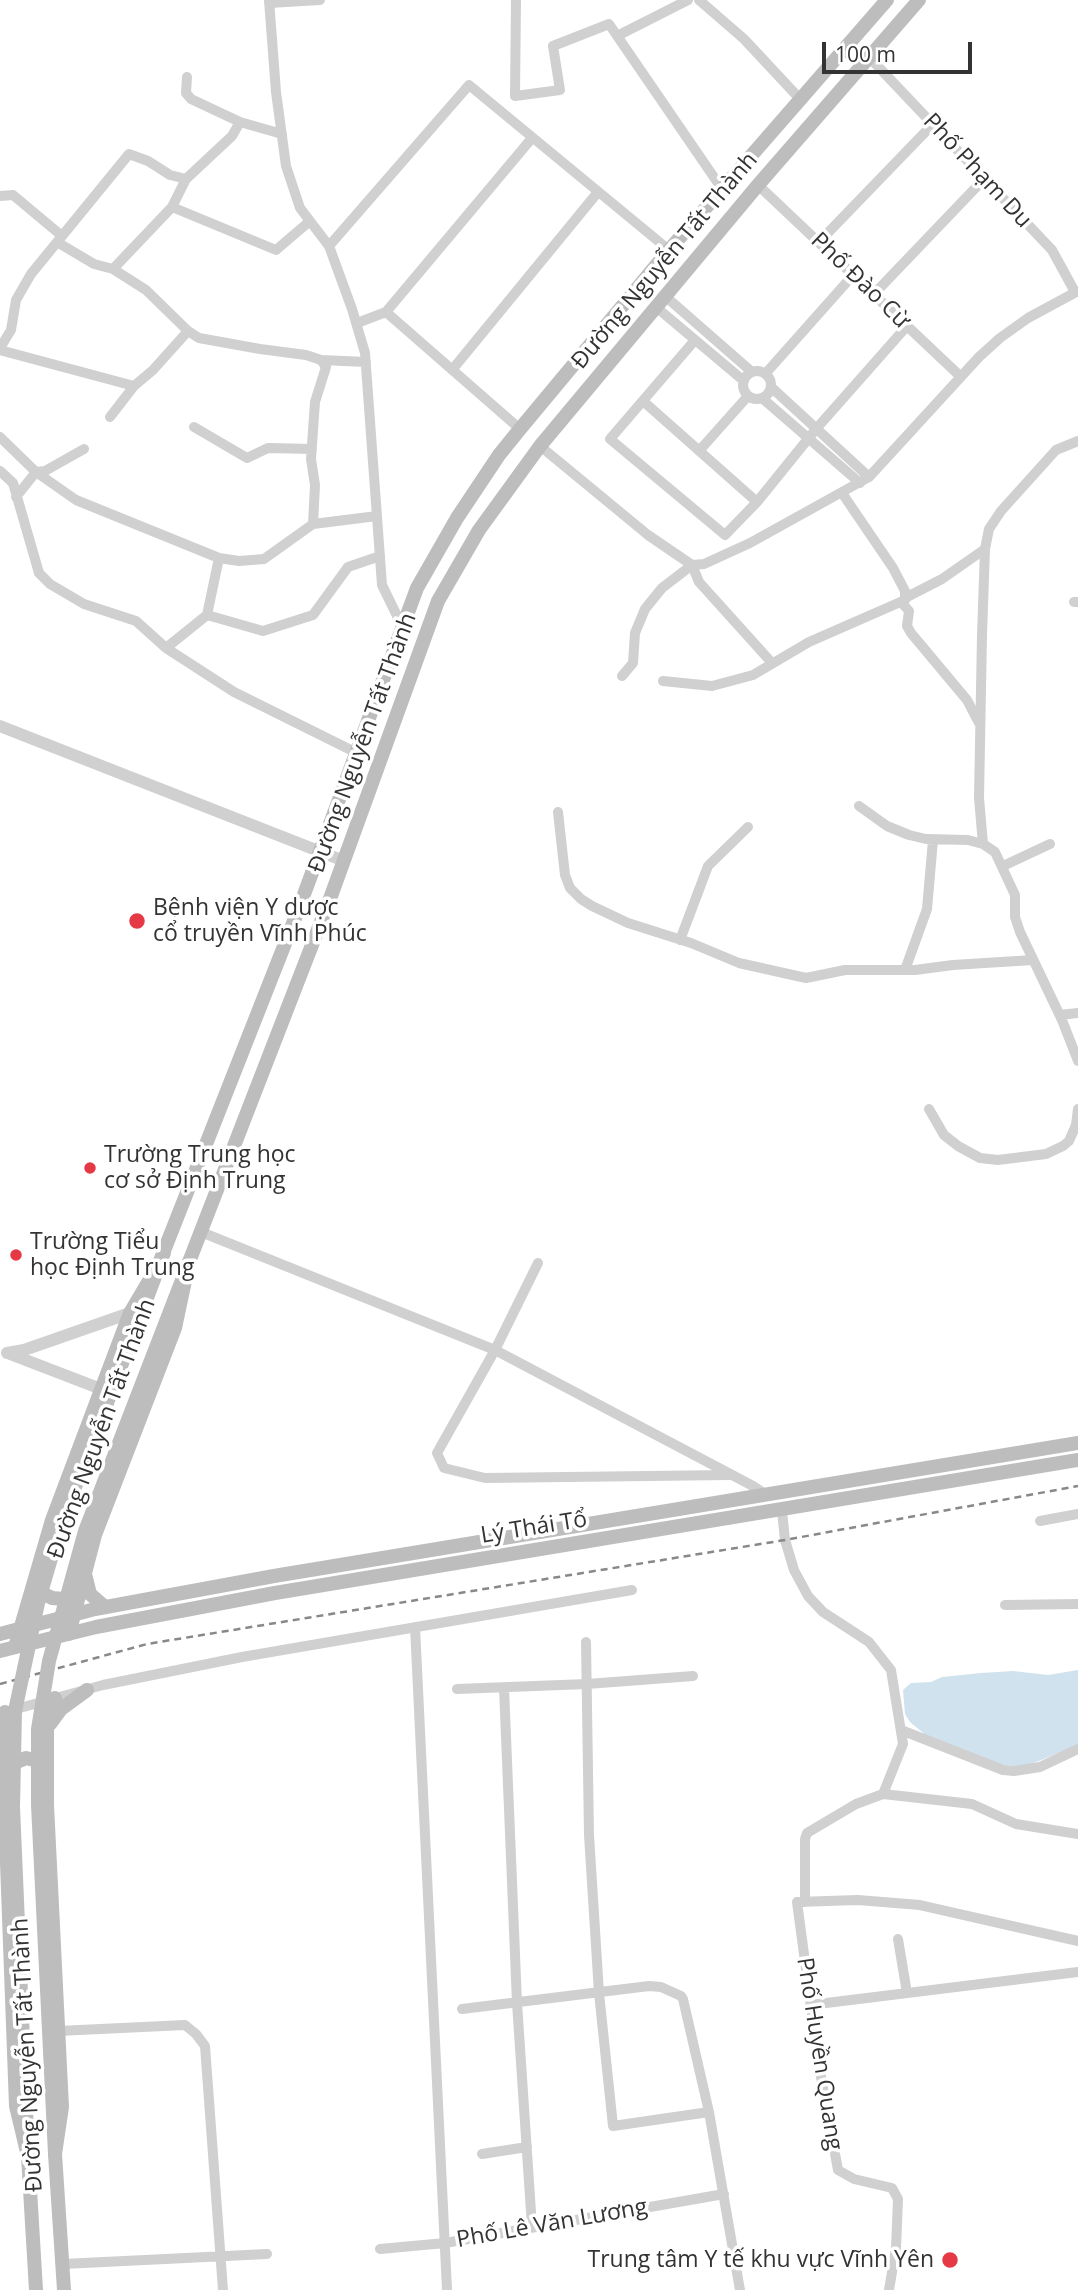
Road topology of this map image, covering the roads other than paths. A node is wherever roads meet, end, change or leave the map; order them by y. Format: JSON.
{"nodes":[{"id":1,"x":320,"y":0,"type":"edge"},
{"id":2,"x":516,"y":0,"type":"edge"},
{"id":3,"x":688,"y":0,"type":"edge"},
{"id":4,"x":699,"y":0,"type":"edge"},
{"id":5,"x":887,"y":0,"type":"edge"},
{"id":6,"x":919,"y":0,"type":"edge"},
{"id":7,"x":269,"y":1,"type":"edge"},
{"id":8,"x":617,"y":36,"type":"junction"},
{"id":9,"x":869,"y":57,"type":"junction"},
{"id":10,"x":187,"y":77,"type":"dead end"},
{"id":11,"x":800,"y":99,"type":"junction"},
{"id":12,"x":240,"y":122,"type":"junction"},
{"id":13,"x":933,"y":124,"type":"junction"},
{"id":14,"x":282,"y":134,"type":"junction"},
{"id":15,"x":531,"y":138,"type":"junction"},
{"id":16,"x":186,"y":178,"type":"junction"},
{"id":17,"x":985,"y":179,"type":"junction"},
{"id":18,"x":758,"y":185,"type":"junction"},
{"id":19,"x":722,"y":189,"type":"junction"},
{"id":20,"x":598,"y":192,"type":"junction"},
{"id":21,"x":0,"y":196,"type":"edge"},
{"id":22,"x":172,"y":207,"type":"junction"},
{"id":23,"x":310,"y":221,"type":"junction"},
{"id":24,"x":60,"y":239,"type":"junction"},
{"id":25,"x":820,"y":241,"type":"junction"},
{"id":26,"x":329,"y":246,"type":"junction"},
{"id":27,"x":670,"y":250,"type":"junction"},
{"id":28,"x":113,"y":269,"type":"junction"},
{"id":29,"x":854,"y":274,"type":"junction"},
{"id":30,"x":641,"y":284,"type":"junction"},
{"id":31,"x":1077,"y":291,"type":"edge"},
{"id":32,"x":874,"y":294,"type":"junction"},
{"id":33,"x":660,"y":301,"type":"junction"},
{"id":34,"x":386,"y":313,"type":"junction"},
{"id":35,"x":357,"y":323,"type":"junction"},
{"id":36,"x":907,"y":326,"type":"junction"},
{"id":37,"x":188,"y":331,"type":"junction"},
{"id":38,"x":695,"y":340,"type":"junction"},
{"id":39,"x":0,"y":349,"type":"edge"},
{"id":40,"x":320,"y":360,"type":"junction"},
{"id":41,"x":366,"y":362,"type":"junction"},
{"id":42,"x":452,"y":370,"type":"junction"},
{"id":43,"x":752,"y":372,"type":"junction"},
{"id":44,"x":766,"y":373,"type":"junction"},
{"id":45,"x":961,"y":377,"type":"junction"},
{"id":46,"x":744,"y":381,"type":"junction"},
{"id":47,"x":134,"y":386,"type":"junction"},
{"id":48,"x":771,"y":387,"type":"junction"},
{"id":49,"x":748,"y":396,"type":"junction"},
{"id":50,"x":762,"y":398,"type":"junction"},
{"id":51,"x":643,"y":401,"type":"junction"},
{"id":52,"x":110,"y":417,"type":"dead end"},
{"id":53,"x":194,"y":427,"type":"dead end"},
{"id":54,"x":520,"y":429,"type":"junction"},
{"id":55,"x":816,"y":429,"type":"junction"},
{"id":56,"x":0,"y":437,"type":"edge"},
{"id":57,"x":809,"y":439,"type":"junction"},
{"id":58,"x":1078,"y":441,"type":"edge"},
{"id":59,"x":540,"y":446,"type":"junction"},
{"id":60,"x":84,"y":449,"type":"dead end"},
{"id":61,"x":312,"y":449,"type":"junction"},
{"id":62,"x":699,"y":451,"type":"junction"},
{"id":63,"x":0,"y":471,"type":"edge"},
{"id":64,"x":36,"y":472,"type":"junction"},
{"id":65,"x":864,"y":480,"type":"junction"},
{"id":66,"x":842,"y":493,"type":"junction"},
{"id":67,"x":16,"y":497,"type":"junction"},
{"id":68,"x":757,"y":502,"type":"junction"},
{"id":69,"x":377,"y":516,"type":"junction"},
{"id":70,"x":313,"y":524,"type":"junction"},
{"id":71,"x":985,"y":549,"type":"junction"},
{"id":72,"x":380,"y":556,"type":"junction"},
{"id":73,"x":219,"y":558,"type":"junction"},
{"id":74,"x":692,"y":565,"type":"junction"},
{"id":75,"x":904,"y":600,"type":"junction"},
{"id":76,"x":207,"y":615,"type":"junction"},
{"id":77,"x":402,"y":626,"type":"junction"},
{"id":78,"x":422,"y":643,"type":"junction"},
{"id":79,"x":166,"y":648,"type":"junction"},
{"id":80,"x":772,"y":663,"type":"junction"},
{"id":81,"x":622,"y":676,"type":"dead end"},
{"id":82,"x":663,"y":681,"type":"dead end"},
{"id":83,"x":0,"y":726,"type":"edge"},
{"id":84,"x":980,"y":726,"type":"junction"},
{"id":85,"x":357,"y":753,"type":"junction"},
{"id":86,"x":859,"y":806,"type":"dead end"},
{"id":87,"x":558,"y":812,"type":"dead end"},
{"id":88,"x":748,"y":827,"type":"dead end"},
{"id":89,"x":933,"y":840,"type":"junction"},
{"id":90,"x":983,"y":844,"type":"junction"},
{"id":91,"x":1050,"y":844,"type":"dead end"},
{"id":92,"x":320,"y":851,"type":"junction"},
{"id":93,"x":344,"y":861,"type":"junction"},
{"id":94,"x":1003,"y":866,"type":"junction"},
{"id":95,"x":680,"y":940,"type":"junction"},
{"id":96,"x":1032,"y":960,"type":"junction"},
{"id":97,"x":905,"y":970,"type":"junction"},
{"id":98,"x":272,"y":975,"type":"junction"},
{"id":99,"x":297,"y":986,"type":"junction"},
{"id":100,"x":1078,"y":1013,"type":"edge"},
{"id":101,"x":1060,"y":1015,"type":"junction"},
{"id":102,"x":1078,"y":1059,"type":"edge"},
{"id":103,"x":929,"y":1109,"type":"dead end"},
{"id":104,"x":1078,"y":1109,"type":"edge"},
{"id":105,"x":201,"y":1232,"type":"junction"},
{"id":106,"x":164,"y":1253,"type":"junction"},
{"id":107,"x":189,"y":1262,"type":"junction"},
{"id":108,"x":538,"y":1263,"type":"dead end"},
{"id":109,"x":130,"y":1313,"type":"junction"},
{"id":110,"x":495,"y":1349,"type":"junction"},
{"id":111,"x":3,"y":1351,"type":"edge"},
{"id":112,"x":101,"y":1389,"type":"junction"},
{"id":113,"x":1078,"y":1443,"type":"edge"},
{"id":114,"x":1078,"y":1460,"type":"edge"},
{"id":115,"x":733,"y":1475,"type":"junction"},
{"id":116,"x":845,"y":1484,"type":"junction"},
{"id":117,"x":768,"y":1496,"type":"junction"},
{"id":118,"x":848,"y":1499,"type":"junction"},
{"id":119,"x":782,"y":1511,"type":"junction"},
{"id":120,"x":1078,"y":1514,"type":"edge"},
{"id":121,"x":614,"y":1521,"type":"junction"},
{"id":122,"x":1040,"y":1521,"type":"dead end"},
{"id":123,"x":617,"y":1538,"type":"junction"},
{"id":124,"x":85,"y":1571,"type":"junction"},
{"id":125,"x":34,"y":1580,"type":"junction"},
{"id":126,"x":632,"y":1590,"type":"dead end"},
{"id":127,"x":78,"y":1594,"type":"junction"},
{"id":128,"x":28,"y":1601,"type":"junction"},
{"id":129,"x":1078,"y":1604,"type":"edge"},
{"id":130,"x":1005,"y":1605,"type":"dead end"},
{"id":131,"x":105,"y":1608,"type":"junction"},
{"id":132,"x":73,"y":1615,"type":"junction"},
{"id":133,"x":20,"y":1628,"type":"junction"},
{"id":134,"x":415,"y":1628,"type":"junction"},
{"id":135,"x":0,"y":1632,"type":"edge"},
{"id":136,"x":69,"y":1634,"type":"junction"},
{"id":137,"x":586,"y":1642,"type":"dead end"},
{"id":138,"x":15,"y":1647,"type":"junction"},
{"id":139,"x":0,"y":1651,"type":"edge"},
{"id":140,"x":693,"y":1676,"type":"dead end"},
{"id":141,"x":587,"y":1684,"type":"junction"},
{"id":142,"x":504,"y":1688,"type":"junction"},
{"id":143,"x":457,"y":1689,"type":"dead end"},
{"id":144,"x":87,"y":1690,"type":"junction"},
{"id":145,"x":55,"y":1698,"type":"junction"},
{"id":146,"x":2,"y":1713,"type":"edge"},
{"id":147,"x":47,"y":1728,"type":"junction"},
{"id":148,"x":901,"y":1730,"type":"junction"},
{"id":149,"x":3,"y":1738,"type":"edge"},
{"id":150,"x":1078,"y":1749,"type":"edge"},
{"id":151,"x":47,"y":1767,"type":"junction"},
{"id":152,"x":5,"y":1772,"type":"junction"},
{"id":153,"x":883,"y":1794,"type":"junction"},
{"id":154,"x":1078,"y":1834,"type":"edge"},
{"id":155,"x":801,"y":1902,"type":"junction"},
{"id":156,"x":898,"y":1939,"type":"dead end"},
{"id":157,"x":1078,"y":1941,"type":"edge"},
{"id":158,"x":1078,"y":1972,"type":"edge"},
{"id":159,"x":600,"y":1993,"type":"junction"},
{"id":160,"x":907,"y":1993,"type":"junction"},
{"id":161,"x":517,"y":2003,"type":"junction"},
{"id":162,"x":810,"y":2005,"type":"junction"},
{"id":163,"x":462,"y":2009,"type":"dead end"},
{"id":164,"x":58,"y":2031,"type":"junction"},
{"id":165,"x":709,"y":2112,"type":"junction"},
{"id":166,"x":527,"y":2147,"type":"junction"},
{"id":167,"x":55,"y":2154,"type":"junction"},
{"id":168,"x":482,"y":2154,"type":"dead end"},
{"id":169,"x":28,"y":2156,"type":"junction"},
{"id":170,"x":724,"y":2194,"type":"junction"},
{"id":171,"x":532,"y":2227,"type":"junction"},
{"id":172,"x":445,"y":2243,"type":"junction"},
{"id":173,"x":380,"y":2249,"type":"dead end"},
{"id":174,"x":267,"y":2254,"type":"dead end"},
{"id":175,"x":221,"y":2257,"type":"junction"},
{"id":176,"x":63,"y":2264,"type":"junction"},
{"id":177,"x":36,"y":2290,"type":"edge"},
{"id":178,"x":64,"y":2290,"type":"edge"},
{"id":179,"x":223,"y":2290,"type":"edge"},
{"id":180,"x":447,"y":2290,"type":"edge"},
{"id":181,"x":740,"y":2290,"type":"edge"},
{"id":182,"x":889,"y":2290,"type":"edge"}],
"edges":[{"from":1,"to":7,"type":"street"},
{"from":2,"to":8,"type":"street"},
{"from":3,"to":8,"type":"street"},
{"from":4,"to":11,"type":"street"},
{"from":5,"to":11,"type":"main road","name":"Đường Nguyễn Tất Thành"},
{"from":6,"to":9,"type":"main road","name":"Đường Nguyễn Tất Thành"},
{"from":7,"to":14,"type":"street"},
{"from":8,"to":19,"type":"street"},
{"from":9,"to":13,"type":"street","name":"Phố Phạm Du"},
{"from":9,"to":18,"type":"main road","name":"Đường Nguyễn Tất Thành"},
{"from":10,"to":12,"type":"street"},
{"from":11,"to":19,"type":"main road","name":"Đường Nguyễn Tất Thành"},
{"from":12,"to":14,"type":"street"},
{"from":12,"to":16,"type":"street"},
{"from":13,"to":17,"type":"street","name":"Phố Phạm Du"},
{"from":13,"to":25,"type":"street"},
{"from":14,"to":23,"type":"street"},
{"from":15,"to":20,"type":"street"},
{"from":15,"to":26,"type":"street"},
{"from":15,"to":34,"type":"street"},
{"from":16,"to":22,"type":"street"},
{"from":16,"to":24,"type":"street"},
{"from":17,"to":31,"type":"street","name":"Phố Phạm Du"},
{"from":17,"to":32,"type":"street"},
{"from":18,"to":25,"type":"street","name":"Phố Đào Cừ"},
{"from":18,"to":33,"type":"main road","name":"Đường Nguyễn Tất Thành"},
{"from":19,"to":27,"type":"main road","name":"Đường Nguyễn Tất Thành"},
{"from":20,"to":27,"type":"street"},
{"from":20,"to":42,"type":"street"},
{"from":21,"to":24,"type":"street"},
{"from":22,"to":23,"type":"street"},
{"from":22,"to":28,"type":"street"},
{"from":23,"to":26,"type":"street"},
{"from":24,"to":28,"type":"street"},
{"from":24,"to":39,"type":"street"},
{"from":25,"to":29,"type":"street","name":"Phố Đào Cừ"},
{"from":26,"to":35,"type":"street"},
{"from":27,"to":30,"type":"main road","name":"Đường Nguyễn Tất Thành"},
{"from":28,"to":37,"type":"street"},
{"from":29,"to":32,"type":"street","name":"Phố Đào Cừ"},
{"from":29,"to":44,"type":"street"},
{"from":30,"to":33,"type":"main road"},
{"from":30,"to":54,"type":"main road","name":"Đường Nguyễn Tất Thành"},
{"from":31,"to":45,"type":"street"},
{"from":32,"to":36,"type":"street","name":"Phố Đào Cừ"},
{"from":33,"to":38,"type":"street"},
{"from":33,"to":43,"type":"street"},
{"from":33,"to":59,"type":"main road","name":"Đường Nguyễn Tất Thành"},
{"from":34,"to":35,"type":"street"},
{"from":34,"to":42,"type":"street"},
{"from":35,"to":41,"type":"street"},
{"from":36,"to":45,"type":"street","name":"Phố Đào Cừ"},
{"from":36,"to":55,"type":"street"},
{"from":37,"to":40,"type":"street"},
{"from":37,"to":47,"type":"street"},
{"from":38,"to":46,"type":"street"},
{"from":38,"to":51,"type":"street"},
{"from":39,"to":47,"type":"street"},
{"from":40,"to":41,"type":"street"},
{"from":40,"to":61,"type":"street"},
{"from":41,"to":69,"type":"street"},
{"from":42,"to":54,"type":"street"},
{"from":43,"to":44,"type":"street"},
{"from":43,"to":46,"type":"street"},
{"from":44,"to":48,"type":"street"},
{"from":45,"to":65,"type":"street"},
{"from":46,"to":49,"type":"street"},
{"from":47,"to":52,"type":"street"},
{"from":48,"to":50,"type":"street"},
{"from":48,"to":55,"type":"street"},
{"from":49,"to":50,"type":"street"},
{"from":49,"to":62,"type":"street"},
{"from":50,"to":57,"type":"street"},
{"from":51,"to":62,"type":"street"},
{"from":51,"to":68,"type":"street"},
{"from":53,"to":61,"type":"street"},
{"from":54,"to":77,"type":"main road","name":"Đường Nguyễn Tất Thành"},
{"from":55,"to":57,"type":"street"},
{"from":55,"to":65,"type":"street"},
{"from":56,"to":64,"type":"street"},
{"from":57,"to":65,"type":"street"},
{"from":57,"to":68,"type":"street"},
{"from":58,"to":71,"type":"street"},
{"from":59,"to":74,"type":"street"},
{"from":59,"to":78,"type":"main road","name":"Đường Nguyễn Tất Thành"},
{"from":60,"to":64,"type":"street"},
{"from":61,"to":70,"type":"street"},
{"from":62,"to":68,"type":"street"},
{"from":63,"to":67,"type":"street"},
{"from":64,"to":67,"type":"street"},
{"from":64,"to":73,"type":"street"},
{"from":65,"to":66,"type":"street"},
{"from":66,"to":74,"type":"street"},
{"from":66,"to":75,"type":"street"},
{"from":67,"to":79,"type":"street"},
{"from":69,"to":70,"type":"street"},
{"from":69,"to":72,"type":"street"},
{"from":70,"to":73,"type":"street"},
{"from":71,"to":75,"type":"street"},
{"from":71,"to":84,"type":"street"},
{"from":72,"to":76,"type":"street"},
{"from":72,"to":77,"type":"street"},
{"from":73,"to":76,"type":"street"},
{"from":74,"to":80,"type":"street"},
{"from":74,"to":81,"type":"street"},
{"from":75,"to":80,"type":"street"},
{"from":75,"to":84,"type":"street"},
{"from":76,"to":79,"type":"street"},
{"from":77,"to":78,"type":"main road"},
{"from":77,"to":85,"type":"main road","name":"Đường Nguyễn Tất Thành"},
{"from":78,"to":93,"type":"main road","name":"Đường Nguyễn Tất Thành"},
{"from":79,"to":85,"type":"street"},
{"from":80,"to":82,"type":"street"},
{"from":83,"to":92,"type":"street"},
{"from":84,"to":90,"type":"street"},
{"from":85,"to":92,"type":"main road","name":"Đường Nguyễn Tất Thành"},
{"from":86,"to":89,"type":"street"},
{"from":87,"to":95,"type":"street"},
{"from":88,"to":95,"type":"street"},
{"from":89,"to":90,"type":"street"},
{"from":89,"to":97,"type":"street"},
{"from":90,"to":94,"type":"street"},
{"from":91,"to":94,"type":"street"},
{"from":92,"to":93,"type":"street"},
{"from":92,"to":98,"type":"main road","name":"Đường Nguyễn Tất Thành"},
{"from":93,"to":99,"type":"main road","name":"Đường Nguyễn Tất Thành"},
{"from":94,"to":96,"type":"street"},
{"from":95,"to":97,"type":"street"},
{"from":96,"to":97,"type":"street"},
{"from":96,"to":101,"type":"street"},
{"from":98,"to":99,"type":"main road"},
{"from":98,"to":106,"type":"main road","name":"Đường Nguyễn Tất Thành"},
{"from":99,"to":105,"type":"main road","name":"Đường Nguyễn Tất Thành"},
{"from":100,"to":101,"type":"street"},
{"from":101,"to":102,"type":"street"},
{"from":103,"to":104,"type":"street"},
{"from":105,"to":107,"type":"main road","name":"Đường Nguyễn Tất Thành"},
{"from":105,"to":110,"type":"street"},
{"from":106,"to":109,"type":"main road"},
{"from":106,"to":169,"type":"main road","name":"Đường Nguyễn Tất Thành","bridge":true},
{"from":107,"to":124,"type":"main road"},
{"from":107,"to":167,"type":"main road","name":"Đường Nguyễn Tất Thành","bridge":true},
{"from":108,"to":110,"type":"street"},
{"from":109,"to":111,"type":"street"},
{"from":109,"to":112,"type":"main road"},
{"from":110,"to":115,"type":"street"},
{"from":110,"to":115,"type":"street"},
{"from":111,"to":112,"type":"street"},
{"from":112,"to":125,"type":"main road"},
{"from":113,"to":116,"type":"main road","name":"Lý Thái Tổ"},
{"from":114,"to":118,"type":"main road","name":"Lý Thái Tổ"},
{"from":115,"to":117,"type":"street"},
{"from":116,"to":117,"type":"main road","name":"Lý Thái Tổ"},
{"from":116,"to":118,"type":"main road"},
{"from":117,"to":121,"type":"main road","name":"Lý Thái Tổ"},
{"from":118,"to":119,"type":"main road","name":"Lý Thái Tổ"},
{"from":119,"to":123,"type":"main road","name":"Lý Thái Tổ"},
{"from":119,"to":148,"type":"street"},
{"from":120,"to":122,"type":"street"},
{"from":121,"to":123,"type":"main road"},
{"from":121,"to":131,"type":"main road","name":"Lý Thái Tổ"},
{"from":123,"to":136,"type":"main road","name":"Lý Thái Tổ"},
{"from":124,"to":127,"type":"main road"},
{"from":124,"to":131,"type":"main road"},
{"from":125,"to":127,"type":"main road"},
{"from":125,"to":128,"type":"main road"},
{"from":126,"to":134,"type":"street"},
{"from":127,"to":132,"type":"main road"},
{"from":128,"to":133,"type":"main road"},
{"from":128,"to":135,"type":"main road"},
{"from":129,"to":130,"type":"street"},
{"from":131,"to":132,"type":"main road","name":"Lý Thái Tổ"},
{"from":132,"to":133,"type":"main road","name":"Lý Thái Tổ"},
{"from":132,"to":136,"type":"main road"},
{"from":133,"to":135,"type":"main road","name":"Lý Thái Tổ"},
{"from":133,"to":138,"type":"main road"},
{"from":134,"to":144,"type":"street"},
{"from":134,"to":172,"type":"street"},
{"from":136,"to":138,"type":"main road","name":"Lý Thái Tổ"},
{"from":137,"to":141,"type":"street"},
{"from":138,"to":139,"type":"main road","name":"Lý Thái Tổ"},
{"from":140,"to":141,"type":"street"},
{"from":141,"to":142,"type":"street"},
{"from":141,"to":159,"type":"street"},
{"from":142,"to":143,"type":"street"},
{"from":142,"to":161,"type":"street"},
{"from":144,"to":145,"type":"street"},
{"from":144,"to":147,"type":"main road"},
{"from":145,"to":146,"type":"street"},
{"from":145,"to":147,"type":"main road"},
{"from":146,"to":149,"type":"main road"},
{"from":147,"to":151,"type":"main road"},
{"from":148,"to":150,"type":"street"},
{"from":148,"to":153,"type":"street"},
{"from":149,"to":152,"type":"main road"},
{"from":151,"to":152,"type":"main road"},
{"from":151,"to":164,"type":"main road"},
{"from":152,"to":169,"type":"main road"},
{"from":153,"to":154,"type":"street"},
{"from":153,"to":155,"type":"street","name":"Phố Huyền Quang"},
{"from":155,"to":157,"type":"street"},
{"from":155,"to":162,"type":"street","name":"Phố Huyền Quang"},
{"from":156,"to":160,"type":"street"},
{"from":158,"to":160,"type":"street"},
{"from":159,"to":161,"type":"street"},
{"from":159,"to":165,"type":"street"},
{"from":159,"to":165,"type":"street"},
{"from":160,"to":162,"type":"street"},
{"from":161,"to":163,"type":"street"},
{"from":161,"to":166,"type":"street"},
{"from":162,"to":182,"type":"street","name":"Phố Huyền Quang"},
{"from":164,"to":167,"type":"main road"},
{"from":164,"to":175,"type":"street"},
{"from":165,"to":170,"type":"street"},
{"from":166,"to":168,"type":"street"},
{"from":166,"to":171,"type":"street"},
{"from":167,"to":176,"type":"main road","name":"Đường Nguyễn Tất Thành"},
{"from":169,"to":177,"type":"main road","name":"Đường Nguyễn Tất Thành"},
{"from":170,"to":171,"type":"street","name":"Phố Lê Văn Lương"},
{"from":170,"to":181,"type":"street"},
{"from":171,"to":172,"type":"street","name":"Phố Lê Văn Lương"},
{"from":172,"to":173,"type":"street","name":"Phố Lê Văn Lương"},
{"from":172,"to":180,"type":"street"},
{"from":174,"to":175,"type":"street"},
{"from":175,"to":176,"type":"street"},
{"from":175,"to":179,"type":"street"},
{"from":176,"to":178,"type":"main road","name":"Đường Nguyễn Tất Thành"}]}
